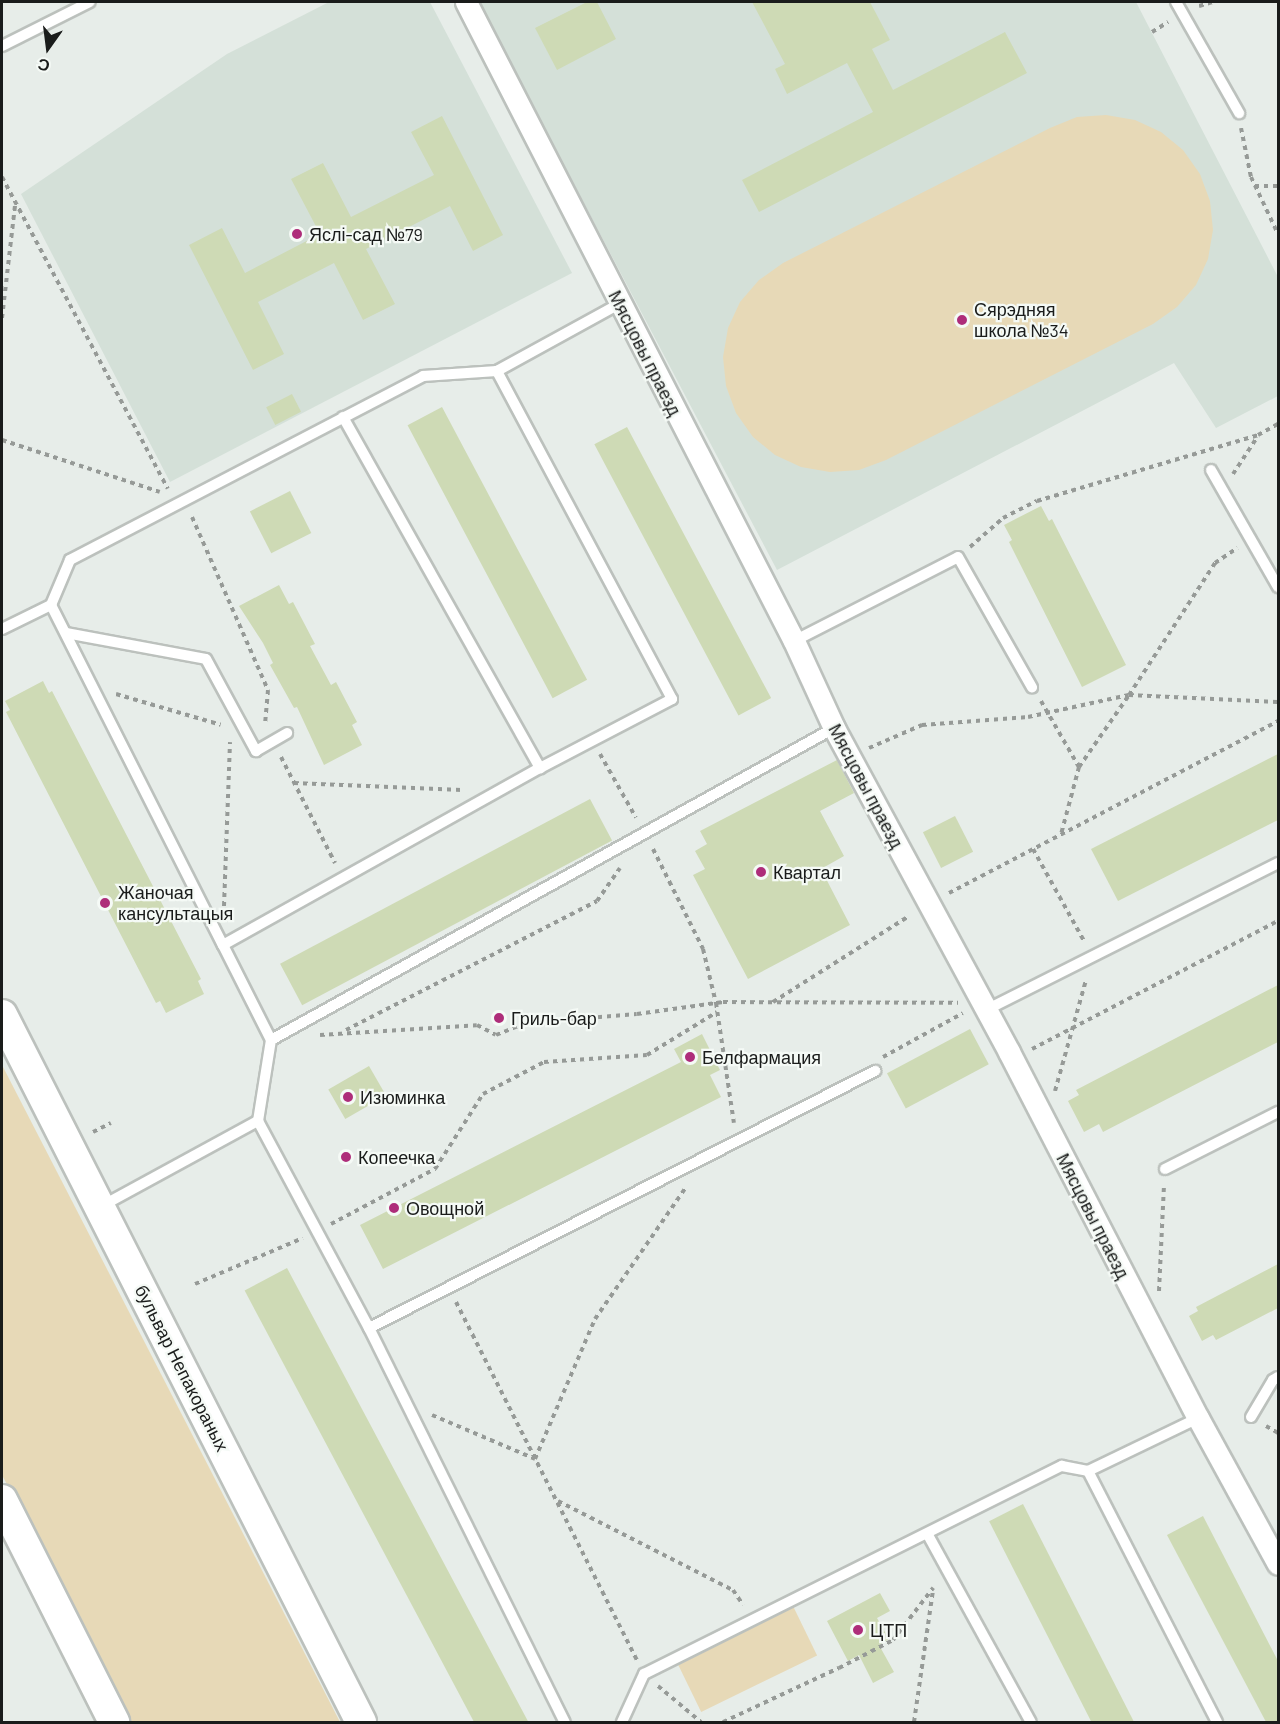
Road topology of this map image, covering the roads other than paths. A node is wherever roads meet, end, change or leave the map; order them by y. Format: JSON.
{"nodes":[{"id":1,"x":90,"y":2,"type":"edge"},
{"id":2,"x":466,"y":2,"type":"edge"},
{"id":3,"x":1176,"y":2,"type":"edge"},
{"id":4,"x":2,"y":46,"type":"edge"},
{"id":5,"x":1239,"y":113,"type":"road end"},
{"id":6,"x":619,"y":304,"type":"junction"},
{"id":7,"x":497,"y":371,"type":"junction"},
{"id":8,"x":343,"y":417,"type":"junction"},
{"id":9,"x":1211,"y":470,"type":"dead end"},
{"id":10,"x":1278,"y":587,"type":"edge"},
{"id":11,"x":51,"y":605,"type":"junction"},
{"id":12,"x":2,"y":629,"type":"edge"},
{"id":13,"x":66,"y":633,"type":"junction"},
{"id":14,"x":794,"y":641,"type":"junction"},
{"id":15,"x":1032,"y":687,"type":"road end"},
{"id":16,"x":834,"y":728,"type":"junction"},
{"id":17,"x":287,"y":733,"type":"dead end"},
{"id":18,"x":540,"y":768,"type":"junction"},
{"id":19,"x":1278,"y":863,"type":"edge"},
{"id":20,"x":223,"y":945,"type":"junction"},
{"id":21,"x":984,"y":1006,"type":"junction"},
{"id":22,"x":2,"y":1015,"type":"edge"},
{"id":23,"x":272,"y":1040,"type":"junction"},
{"id":24,"x":875,"y":1071,"type":"road end"},
{"id":25,"x":1278,"y":1112,"type":"edge"},
{"id":26,"x":258,"y":1121,"type":"junction"},
{"id":27,"x":1165,"y":1169,"type":"road end"},
{"id":28,"x":100,"y":1207,"type":"junction"},
{"id":29,"x":369,"y":1328,"type":"junction"},
{"id":30,"x":1278,"y":1377,"type":"edge"},
{"id":31,"x":1251,"y":1417,"type":"dead end"},
{"id":32,"x":1198,"y":1418,"type":"junction"},
{"id":33,"x":1088,"y":1472,"type":"junction"},
{"id":34,"x":2,"y":1500,"type":"edge"},
{"id":35,"x":928,"y":1535,"type":"junction"},
{"id":36,"x":1278,"y":1564,"type":"edge"},
{"id":37,"x":114,"y":1722,"type":"edge"},
{"id":38,"x":361,"y":1722,"type":"edge"},
{"id":39,"x":565,"y":1722,"type":"edge"},
{"id":40,"x":624,"y":1722,"type":"edge"},
{"id":41,"x":1031,"y":1722,"type":"edge"},
{"id":42,"x":1217,"y":1722,"type":"edge"}],
"edges":[{"from":1,"to":4,"type":"lane"},
{"from":2,"to":6,"type":"street","name":"Мясцовы праезд"},
{"from":3,"to":5,"type":"lane"},
{"from":6,"to":7,"type":"lane"},
{"from":6,"to":14,"type":"street","name":"Мясцовы праезд"},
{"from":7,"to":8,"type":"lane"},
{"from":7,"to":18,"type":"lane"},
{"from":8,"to":11,"type":"lane"},
{"from":8,"to":18,"type":"lane"},
{"from":9,"to":10,"type":"lane"},
{"from":11,"to":12,"type":"lane"},
{"from":11,"to":13,"type":"lane"},
{"from":13,"to":17,"type":"lane"},
{"from":13,"to":20,"type":"lane"},
{"from":14,"to":15,"type":"lane"},
{"from":14,"to":16,"type":"street","name":"Мясцовы праезд"},
{"from":16,"to":21,"type":"street","name":"Мясцовы праезд"},
{"from":16,"to":23,"type":"lane"},
{"from":18,"to":20,"type":"lane"},
{"from":19,"to":21,"type":"lane"},
{"from":20,"to":23,"type":"lane"},
{"from":21,"to":32,"type":"street","name":"Мясцовы праезд"},
{"from":22,"to":28,"type":"main road","name":"бульвар Непакораных"},
{"from":23,"to":26,"type":"lane"},
{"from":24,"to":29,"type":"lane"},
{"from":25,"to":27,"type":"lane"},
{"from":26,"to":28,"type":"lane"},
{"from":26,"to":29,"type":"lane"},
{"from":28,"to":38,"type":"main road","name":"бульвар Непакораных"},
{"from":29,"to":39,"type":"lane"},
{"from":30,"to":31,"type":"lane"},
{"from":32,"to":33,"type":"lane"},
{"from":32,"to":36,"type":"street","name":"Мясцовы праезд"},
{"from":33,"to":35,"type":"lane"},
{"from":33,"to":42,"type":"lane"},
{"from":34,"to":37,"type":"main road"},
{"from":35,"to":40,"type":"lane"},
{"from":35,"to":41,"type":"lane"}]}
